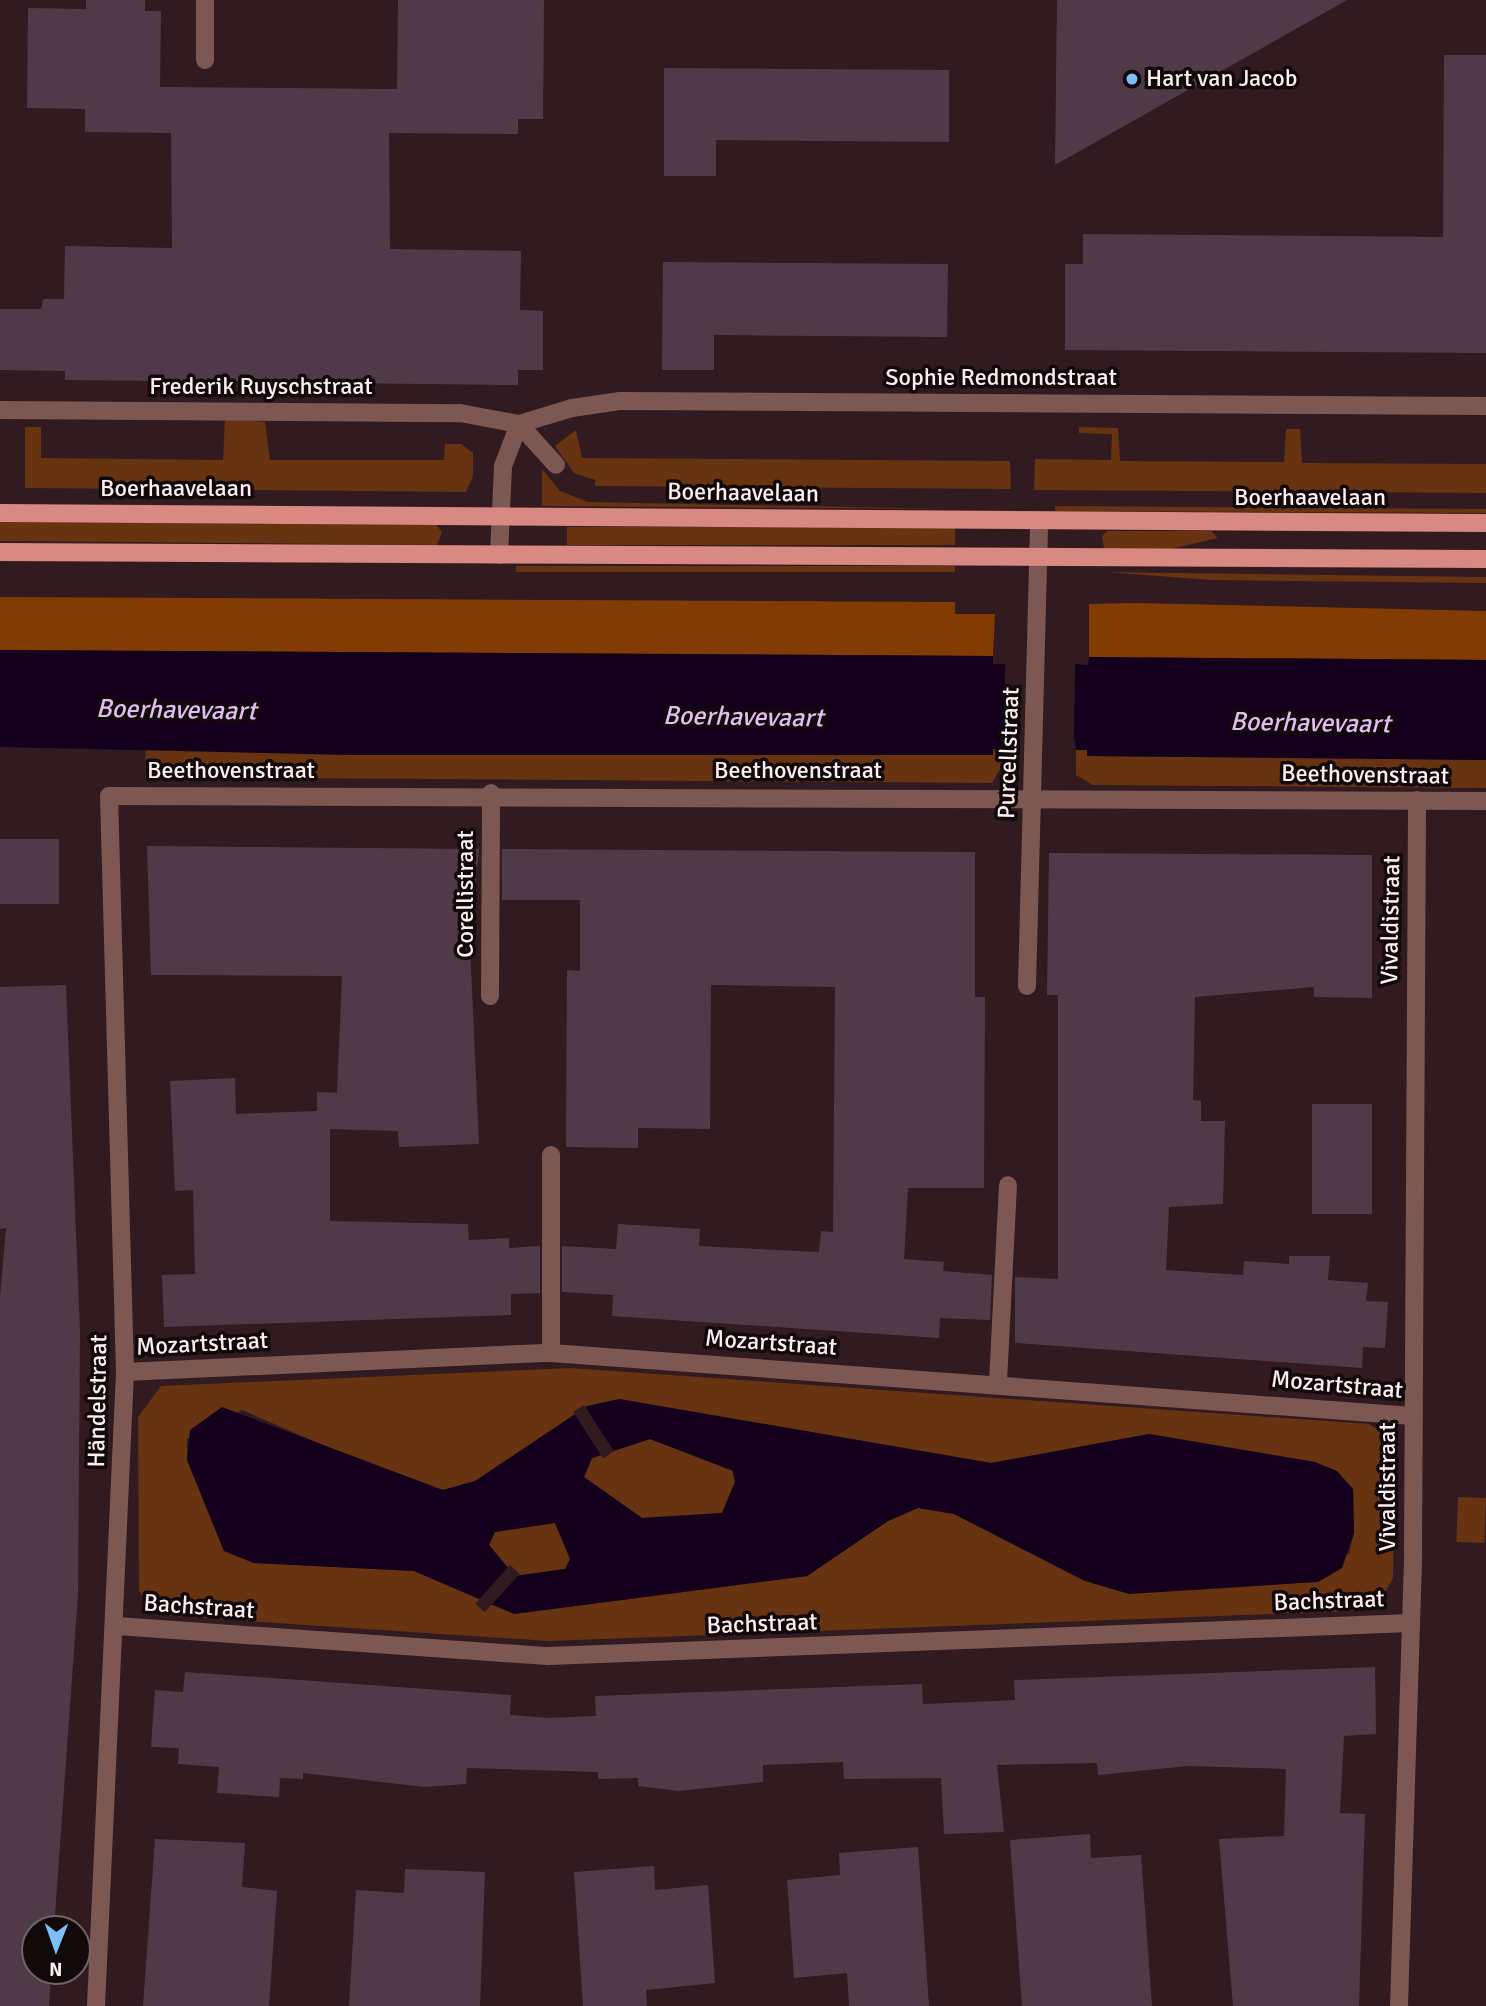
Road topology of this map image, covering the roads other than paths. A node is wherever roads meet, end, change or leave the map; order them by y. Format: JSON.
{"nodes":[{"id":1,"x":205,"y":0,"type":"edge"},
{"id":2,"x":205,"y":60,"type":"dead end"},
{"id":3,"x":1486,"y":406,"type":"edge"},
{"id":4,"x":0,"y":410,"type":"edge"},
{"id":5,"x":519,"y":424,"type":"junction"},
{"id":6,"x":556,"y":465,"type":"dead end"},
{"id":7,"x":0,"y":513,"type":"edge"},
{"id":8,"x":501,"y":515,"type":"junction"},
{"id":9,"x":1039,"y":521,"type":"junction"},
{"id":10,"x":1486,"y":523,"type":"edge"},
{"id":11,"x":0,"y":552,"type":"edge"},
{"id":12,"x":499,"y":555,"type":"junction"},
{"id":13,"x":1038,"y":559,"type":"junction"},
{"id":14,"x":1486,"y":559,"type":"edge"},
{"id":15,"x":491,"y":793,"type":"junction"},
{"id":16,"x":109,"y":796,"type":"joint"},
{"id":17,"x":1032,"y":796,"type":"junction"},
{"id":18,"x":1417,"y":800,"type":"junction"},
{"id":19,"x":1486,"y":801,"type":"edge"},
{"id":20,"x":1027,"y":986,"type":"dead end"},
{"id":21,"x":490,"y":996,"type":"dead end"},
{"id":22,"x":551,"y":1155,"type":"dead end"},
{"id":23,"x":1008,"y":1185,"type":"dead end"},
{"id":24,"x":551,"y":1353,"type":"junction"},
{"id":25,"x":125,"y":1373,"type":"junction"},
{"id":26,"x":998,"y":1382,"type":"junction"},
{"id":27,"x":1413,"y":1416,"type":"junction"},
{"id":28,"x":1410,"y":1623,"type":"junction"},
{"id":29,"x":117,"y":1626,"type":"junction"},
{"id":30,"x":96,"y":2006,"type":"edge"},
{"id":31,"x":1399,"y":2006,"type":"edge"}],
"edges":[{"from":1,"to":2,"type":"street"},
{"from":3,"to":5,"type":"street","name":"Sophie Redmondstraat"},
{"from":4,"to":5,"type":"street","name":"Frederik Ruyschstraat"},
{"from":5,"to":6,"type":"street"},
{"from":5,"to":8,"type":"street"},
{"from":7,"to":8,"type":"main road","name":"Boerhaavelaan"},
{"from":8,"to":9,"type":"main road","name":"Boerhaavelaan"},
{"from":8,"to":12,"type":"street"},
{"from":9,"to":10,"type":"main road","name":"Boerhaavelaan"},
{"from":9,"to":13,"type":"street","name":"Purcellstraat"},
{"from":11,"to":12,"type":"main road"},
{"from":12,"to":13,"type":"main road"},
{"from":13,"to":14,"type":"main road"},
{"from":13,"to":17,"type":"street","name":"Purcellstraat"},
{"from":15,"to":16,"type":"street","name":"Beethovenstraat"},
{"from":15,"to":17,"type":"street","name":"Beethovenstraat"},
{"from":15,"to":21,"type":"street","name":"Corellistraat"},
{"from":16,"to":25,"type":"street","name":"Händelstraat"},
{"from":17,"to":18,"type":"street","name":"Beethovenstraat"},
{"from":17,"to":20,"type":"street","name":"Purcellstraat"},
{"from":18,"to":19,"type":"street","name":"Beethovenstraat"},
{"from":18,"to":27,"type":"street","name":"Vivaldistraat"},
{"from":22,"to":24,"type":"street"},
{"from":23,"to":26,"type":"street"},
{"from":24,"to":25,"type":"street","name":"Mozartstraat"},
{"from":24,"to":26,"type":"street","name":"Mozartstraat"},
{"from":25,"to":29,"type":"street","name":"Händelstraat"},
{"from":26,"to":27,"type":"street","name":"Mozartstraat"},
{"from":27,"to":28,"type":"street","name":"Vivaldistraat"},
{"from":28,"to":29,"type":"street","name":"Bachstraat"},
{"from":28,"to":31,"type":"street","name":"Vivaldistraat"},
{"from":29,"to":30,"type":"street","name":"Händelstraat"}]}
